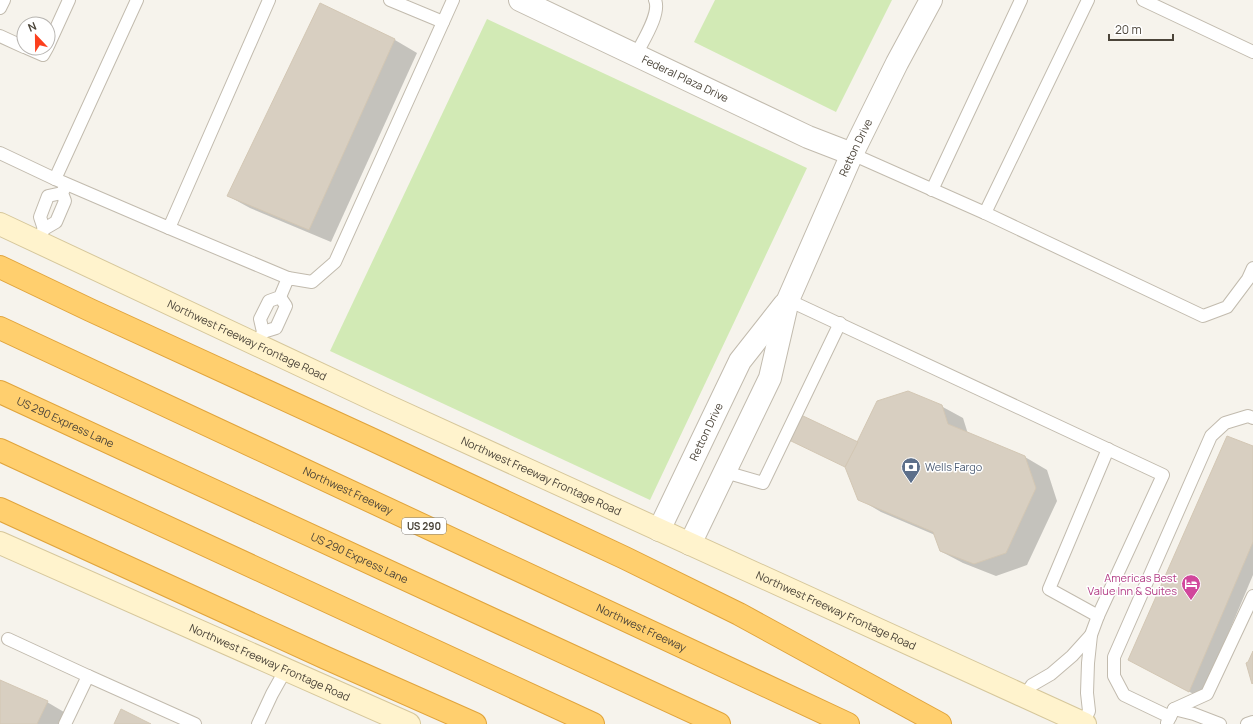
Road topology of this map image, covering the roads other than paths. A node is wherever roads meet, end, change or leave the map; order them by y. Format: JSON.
{"nodes":[{"id":1,"x":4,"y":0,"type":"edge"},
{"id":2,"x":69,"y":0,"type":"edge"},
{"id":3,"x":137,"y":0,"type":"edge"},
{"id":4,"x":269,"y":0,"type":"edge"},
{"id":5,"x":390,"y":0,"type":"edge"},
{"id":6,"x":453,"y":0,"type":"edge"},
{"id":7,"x":520,"y":0,"type":"edge"},
{"id":8,"x":655,"y":0,"type":"edge"},
{"id":9,"x":931,"y":0,"type":"edge"},
{"id":10,"x":1020,"y":0,"type":"edge"},
{"id":11,"x":1088,"y":0,"type":"edge"},
{"id":12,"x":1143,"y":0,"type":"edge"},
{"id":13,"x":0,"y":8,"type":"edge"},
{"id":14,"x":443,"y":22,"type":"junction"},
{"id":15,"x":56,"y":28,"type":"edge"},
{"id":16,"x":0,"y":36,"type":"edge"},
{"id":17,"x":16,"y":43,"type":"edge"},
{"id":18,"x":1253,"y":52,"type":"edge"},
{"id":19,"x":636,"y":55,"type":"junction"},
{"id":20,"x":0,"y":153,"type":"edge"},
{"id":21,"x":852,"y":154,"type":"junction"},
{"id":22,"x":61,"y":186,"type":"junction"},
{"id":23,"x":932,"y":190,"type":"junction"},
{"id":24,"x":985,"y":213,"type":"junction"},
{"id":25,"x":0,"y":224,"type":"edge"},
{"id":26,"x":169,"y":228,"type":"junction"},
{"id":27,"x":41,"y":235,"type":"junction"},
{"id":28,"x":0,"y":267,"type":"edge"},
{"id":29,"x":1253,"y":268,"type":"edge"},
{"id":30,"x":288,"y":278,"type":"junction"},
{"id":31,"x":280,"y":297,"type":"junction"},
{"id":32,"x":788,"y":300,"type":"junction"},
{"id":33,"x":840,"y":323,"type":"junction"},
{"id":34,"x":0,"y":328,"type":"edge"},
{"id":35,"x":260,"y":338,"type":"junction"},
{"id":36,"x":0,"y":392,"type":"edge"},
{"id":37,"x":1253,"y":418,"type":"edge"},
{"id":38,"x":1108,"y":449,"type":"junction"},
{"id":39,"x":0,"y":450,"type":"edge"},
{"id":40,"x":725,"y":472,"type":"junction"},
{"id":41,"x":0,"y":509,"type":"edge"},
{"id":42,"x":659,"y":530,"type":"junction"},
{"id":43,"x":0,"y":543,"type":"edge"},
{"id":44,"x":690,"y":544,"type":"junction"},
{"id":45,"x":1253,"y":596,"type":"edge"},
{"id":46,"x":1098,"y":616,"type":"junction"},
{"id":47,"x":1091,"y":635,"type":"junction"},
{"id":48,"x":8,"y":639,"type":"dead end"},
{"id":49,"x":286,"y":669,"type":"junction"},
{"id":50,"x":88,"y":676,"type":"junction"},
{"id":51,"x":1024,"y":697,"type":"junction"},
{"id":52,"x":1170,"y":717,"type":"edge"},
{"id":53,"x":1253,"y":722,"type":"edge"},
{"id":54,"x":65,"y":724,"type":"edge"},
{"id":55,"x":195,"y":724,"type":"edge"},
{"id":56,"x":258,"y":724,"type":"edge"},
{"id":57,"x":409,"y":724,"type":"edge"},
{"id":58,"x":475,"y":724,"type":"edge"},
{"id":59,"x":593,"y":724,"type":"edge"},
{"id":60,"x":719,"y":724,"type":"edge"},
{"id":61,"x":848,"y":724,"type":"edge"},
{"id":62,"x":940,"y":724,"type":"edge"},
{"id":63,"x":1084,"y":724,"type":"edge"},
{"id":64,"x":1220,"y":724,"type":"edge"},
{"id":65,"x":1247,"y":724,"type":"edge"}],
"edges":[{"from":1,"to":13,"type":"lane"},
{"from":2,"to":15,"type":"lane"},
{"from":3,"to":22,"type":"lane"},
{"from":4,"to":26,"type":"lane"},
{"from":5,"to":14,"type":"lane"},
{"from":6,"to":14,"type":"lane"},
{"from":7,"to":19,"type":"street","name":"Federal Plaza Drive"},
{"from":8,"to":19,"type":"lane"},
{"from":9,"to":21,"type":"street","name":"Retton Drive"},
{"from":10,"to":23,"type":"lane"},
{"from":11,"to":24,"type":"lane"},
{"from":12,"to":18,"type":"lane"},
{"from":14,"to":30,"type":"lane"},
{"from":16,"to":17,"type":"lane"},
{"from":19,"to":21,"type":"street","name":"Federal Plaza Drive"},
{"from":20,"to":22,"type":"lane"},
{"from":21,"to":23,"type":"lane"},
{"from":21,"to":32,"type":"street","name":"Retton Drive"},
{"from":22,"to":26,"type":"lane"},
{"from":22,"to":27,"type":"lane"},
{"from":22,"to":27,"type":"lane"},
{"from":23,"to":24,"type":"lane"},
{"from":24,"to":29,"type":"lane"},
{"from":25,"to":27,"type":"main road","name":"Northwest Freeway Frontage Road"},
{"from":26,"to":30,"type":"lane"},
{"from":27,"to":35,"type":"main road","name":"Northwest Freeway Frontage Road"},
{"from":28,"to":62,"type":"highway"},
{"from":30,"to":31,"type":"lane"},
{"from":31,"to":35,"type":"lane"},
{"from":31,"to":35,"type":"lane"},
{"from":32,"to":33,"type":"lane"},
{"from":32,"to":40,"type":"street","name":"Retton Drive"},
{"from":32,"to":42,"type":"street","name":"Retton Drive"},
{"from":33,"to":38,"type":"lane"},
{"from":33,"to":40,"type":"lane"},
{"from":34,"to":61,"type":"highway","name":"Northwest Freeway","number":"US 290"},
{"from":35,"to":42,"type":"main road","name":"Northwest Freeway Frontage Road"},
{"from":36,"to":60,"type":"highway","name":"US 290 Express Lane"},
{"from":37,"to":52,"type":"lane"},
{"from":38,"to":46,"type":"lane"},
{"from":38,"to":46,"type":"lane"},
{"from":39,"to":59,"type":"highway"},
{"from":40,"to":44,"type":"street","name":"Retton Drive"},
{"from":41,"to":58,"type":"highway"},
{"from":42,"to":44,"type":"main road","name":"Northwest Freeway Frontage Road"},
{"from":43,"to":49,"type":"main road","name":"Northwest Freeway Frontage Road"},
{"from":44,"to":51,"type":"main road","name":"Northwest Freeway Frontage Road"},
{"from":45,"to":52,"type":"lane"},
{"from":46,"to":47,"type":"lane"},
{"from":47,"to":51,"type":"lane"},
{"from":47,"to":63,"type":"lane"},
{"from":48,"to":50,"type":"lane"},
{"from":49,"to":56,"type":"lane"},
{"from":49,"to":57,"type":"main road","name":"Northwest Freeway Frontage Road"},
{"from":50,"to":54,"type":"lane"},
{"from":50,"to":55,"type":"lane"},
{"from":51,"to":63,"type":"main road","name":"Northwest Freeway Frontage Road"},
{"from":52,"to":64,"type":"lane"},
{"from":53,"to":65,"type":"lane"}]}
